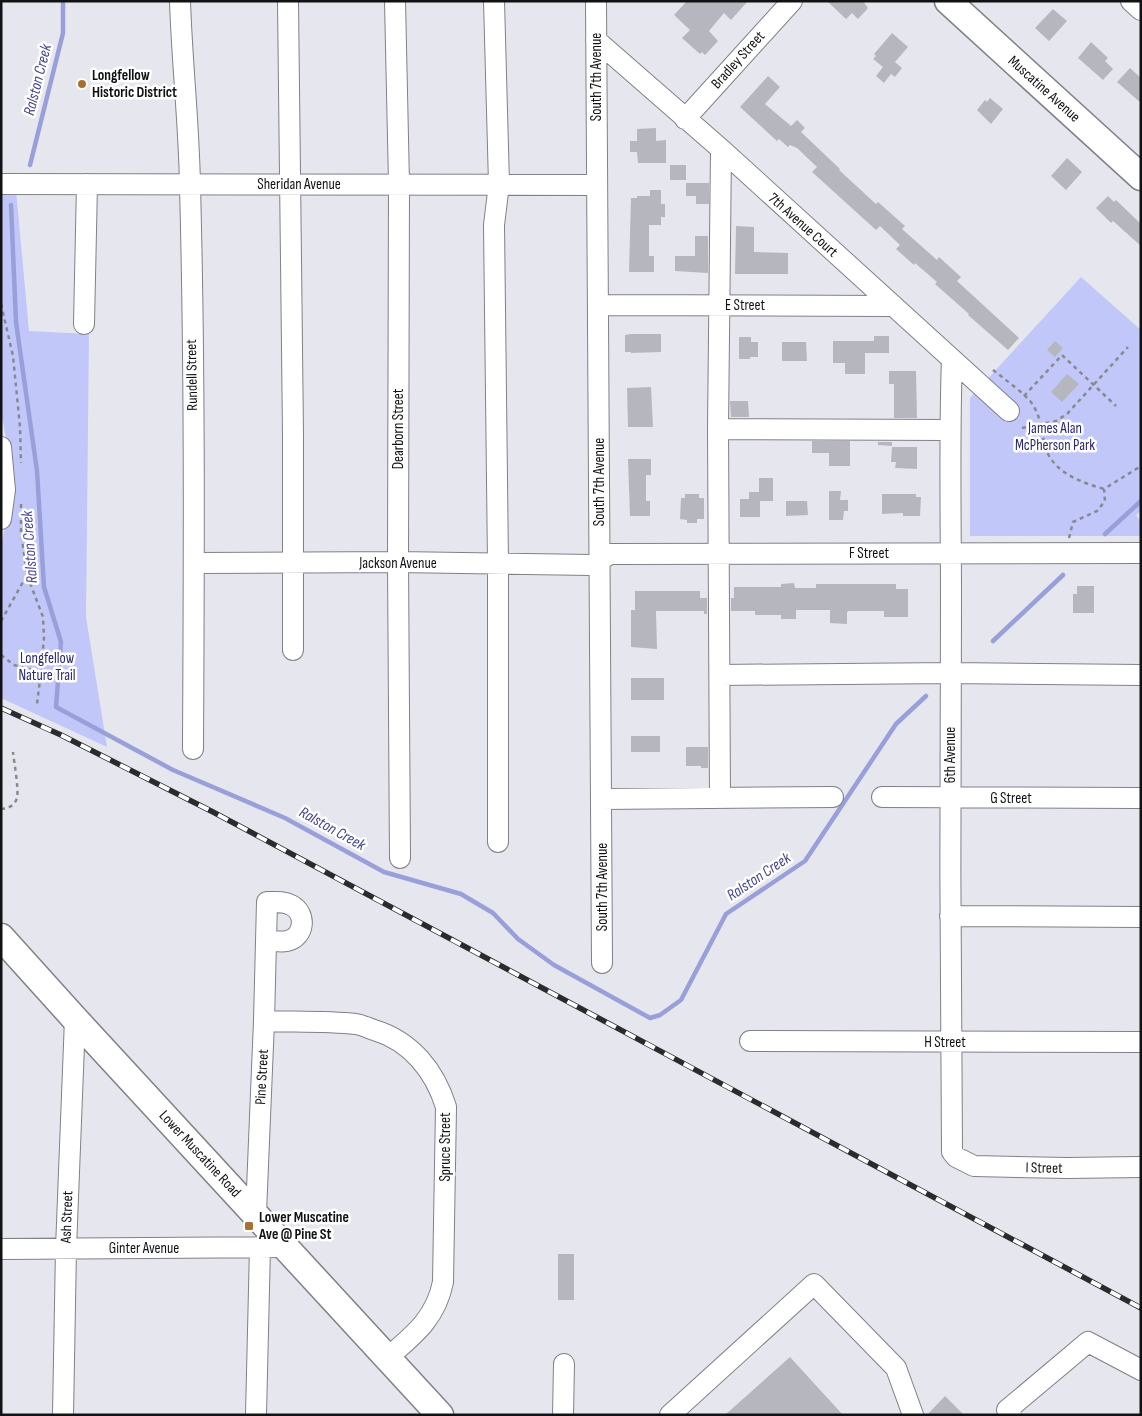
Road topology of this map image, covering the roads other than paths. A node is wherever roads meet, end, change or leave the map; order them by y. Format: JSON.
{"nodes":[{"id":1,"x":180,"y":1,"type":"edge"},
{"id":2,"x":288,"y":1,"type":"edge"},
{"id":3,"x":394,"y":1,"type":"edge"},
{"id":4,"x":494,"y":1,"type":"edge"},
{"id":5,"x":596,"y":1,"type":"edge"},
{"id":6,"x":1131,"y":1,"type":"edge"},
{"id":7,"x":958,"y":4,"type":"edge"},
{"id":8,"x":781,"y":5,"type":"edge"},
{"id":9,"x":1141,"y":10,"type":"edge"},
{"id":10,"x":596,"y":40,"type":"junction"},
{"id":11,"x":685,"y":119,"type":"junction"},
{"id":12,"x":720,"y":149,"type":"junction"},
{"id":13,"x":1141,"y":177,"type":"edge"},
{"id":14,"x":1,"y":184,"type":"edge"},
{"id":15,"x":87,"y":184,"type":"junction"},
{"id":16,"x":190,"y":184,"type":"junction"},
{"id":17,"x":291,"y":184,"type":"junction"},
{"id":18,"x":399,"y":184,"type":"junction"},
{"id":19,"x":499,"y":184,"type":"junction"},
{"id":20,"x":597,"y":185,"type":"junction"},
{"id":21,"x":598,"y":305,"type":"junction"},
{"id":22,"x":719,"y":305,"type":"junction"},
{"id":23,"x":892,"y":306,"type":"junction"},
{"id":24,"x":84,"y":324,"type":"dead end"},
{"id":25,"x":952,"y":359,"type":"junction"},
{"id":26,"x":1009,"y":411,"type":"dead end"},
{"id":27,"x":718,"y":429,"type":"junction"},
{"id":28,"x":949,"y":430,"type":"junction"},
{"id":29,"x":1,"y":447,"type":"edge"},
{"id":30,"x":1,"y":519,"type":"edge"},
{"id":31,"x":720,"y":552,"type":"junction"},
{"id":32,"x":1141,"y":552,"type":"edge"},
{"id":33,"x":951,"y":553,"type":"junction"},
{"id":34,"x":600,"y":560,"type":"junction"},
{"id":35,"x":398,"y":562,"type":"junction"},
{"id":36,"x":194,"y":563,"type":"junction"},
{"id":37,"x":293,"y":563,"type":"junction"},
{"id":38,"x":498,"y":564,"type":"junction"},
{"id":39,"x":293,"y":650,"type":"dead end"},
{"id":40,"x":950,"y":673,"type":"junction"},
{"id":41,"x":720,"y":675,"type":"junction"},
{"id":42,"x":1141,"y":675,"type":"edge"},
{"id":43,"x":193,"y":749,"type":"dead end"},
{"id":44,"x":720,"y":798,"type":"junction"},
{"id":45,"x":833,"y":798,"type":"dead end"},
{"id":46,"x":882,"y":798,"type":"dead end"},
{"id":47,"x":950,"y":798,"type":"junction"},
{"id":48,"x":1141,"y":798,"type":"edge"},
{"id":49,"x":601,"y":799,"type":"junction"},
{"id":50,"x":498,"y":842,"type":"dead end"},
{"id":51,"x":400,"y":858,"type":"dead end"},
{"id":52,"x":950,"y":916,"type":"junction"},
{"id":53,"x":1141,"y":917,"type":"edge"},
{"id":54,"x":1,"y":937,"type":"edge"},
{"id":55,"x":267,"y":940,"type":"dead end"},
{"id":56,"x":602,"y":963,"type":"dead end"},
{"id":57,"x":75,"y":1019,"type":"junction"},
{"id":58,"x":264,"y":1021,"type":"junction"},
{"id":59,"x":750,"y":1041,"type":"dead end"},
{"id":60,"x":951,"y":1042,"type":"junction"},
{"id":61,"x":1141,"y":1042,"type":"edge"},
{"id":62,"x":952,"y":1152,"type":"joint"},
{"id":63,"x":1141,"y":1167,"type":"edge"},
{"id":64,"x":256,"y":1213,"type":"junction"},
{"id":65,"x":260,"y":1247,"type":"junction"},
{"id":66,"x":286,"y":1247,"type":"junction"},
{"id":67,"x":66,"y":1248,"type":"junction"},
{"id":68,"x":1,"y":1249,"type":"edge"},
{"id":69,"x":387,"y":1358,"type":"junction"},
{"id":70,"x":564,"y":1364,"type":"dead end"},
{"id":71,"x":1141,"y":1370,"type":"edge"},
{"id":72,"x":63,"y":1415,"type":"edge"},
{"id":73,"x":256,"y":1415,"type":"edge"},
{"id":74,"x":440,"y":1415,"type":"edge"},
{"id":75,"x":563,"y":1415,"type":"edge"},
{"id":76,"x":670,"y":1415,"type":"edge"},
{"id":77,"x":913,"y":1415,"type":"edge"},
{"id":78,"x":1011,"y":1415,"type":"edge"}],
"edges":[{"from":1,"to":16,"type":"street","name":"Rundell Street"},
{"from":2,"to":17,"type":"street"},
{"from":3,"to":18,"type":"street","name":"Dearborn Street"},
{"from":4,"to":19,"type":"street"},
{"from":5,"to":10,"type":"street","name":"South 7th Avenue"},
{"from":6,"to":9,"type":"street"},
{"from":7,"to":13,"type":"main road","name":"Muscatine Avenue"},
{"from":8,"to":11,"type":"street","name":"Bradley Street"},
{"from":10,"to":11,"type":"street","name":"7th Avenue Court"},
{"from":10,"to":20,"type":"street","name":"South 7th Avenue"},
{"from":11,"to":12,"type":"street","name":"7th Avenue Court"},
{"from":12,"to":22,"type":"street"},
{"from":12,"to":23,"type":"street","name":"7th Avenue Court"},
{"from":14,"to":15,"type":"street","name":"Sheridan Avenue"},
{"from":15,"to":16,"type":"street","name":"Sheridan Avenue"},
{"from":15,"to":24,"type":"street"},
{"from":16,"to":17,"type":"street","name":"Sheridan Avenue"},
{"from":16,"to":36,"type":"street","name":"Rundell Street"},
{"from":17,"to":18,"type":"street","name":"Sheridan Avenue"},
{"from":17,"to":37,"type":"street"},
{"from":18,"to":19,"type":"street","name":"Sheridan Avenue"},
{"from":18,"to":35,"type":"street","name":"Dearborn Street"},
{"from":19,"to":20,"type":"street","name":"Sheridan Avenue"},
{"from":19,"to":38,"type":"street"},
{"from":20,"to":21,"type":"street","name":"South 7th Avenue"},
{"from":21,"to":22,"type":"street","name":"E Street"},
{"from":21,"to":34,"type":"street","name":"South 7th Avenue"},
{"from":22,"to":23,"type":"street","name":"E Street"},
{"from":22,"to":27,"type":"street"},
{"from":23,"to":25,"type":"street","name":"7th Avenue Court"},
{"from":25,"to":26,"type":"street","name":"7th Avenue Court"},
{"from":25,"to":28,"type":"street","name":"6th Avenue"},
{"from":27,"to":28,"type":"street"},
{"from":27,"to":31,"type":"street"},
{"from":28,"to":33,"type":"street","name":"6th Avenue"},
{"from":29,"to":30,"type":"street"},
{"from":31,"to":33,"type":"street","name":"F Street"},
{"from":31,"to":34,"type":"street","name":"F Street"},
{"from":31,"to":41,"type":"street"},
{"from":32,"to":33,"type":"street","name":"F Street"},
{"from":33,"to":40,"type":"street","name":"6th Avenue"},
{"from":34,"to":38,"type":"street","name":"Jackson Avenue"},
{"from":34,"to":49,"type":"street","name":"South 7th Avenue"},
{"from":35,"to":37,"type":"street","name":"Jackson Avenue"},
{"from":35,"to":38,"type":"street","name":"Jackson Avenue"},
{"from":35,"to":51,"type":"street","name":"Dearborn Street"},
{"from":36,"to":37,"type":"street","name":"Jackson Avenue"},
{"from":36,"to":43,"type":"street","name":"Rundell Street"},
{"from":37,"to":39,"type":"street"},
{"from":38,"to":50,"type":"street"},
{"from":40,"to":41,"type":"street"},
{"from":40,"to":42,"type":"street"},
{"from":40,"to":47,"type":"street","name":"6th Avenue"},
{"from":41,"to":44,"type":"street"},
{"from":44,"to":45,"type":"street"},
{"from":44,"to":49,"type":"street"},
{"from":46,"to":47,"type":"street","name":"G Street"},
{"from":47,"to":48,"type":"street","name":"G Street"},
{"from":47,"to":52,"type":"street","name":"6th Avenue"},
{"from":49,"to":56,"type":"street","name":"South 7th Avenue"},
{"from":52,"to":53,"type":"street"},
{"from":52,"to":60,"type":"street","name":"6th Avenue"},
{"from":54,"to":57,"type":"main road","name":"Lower Muscatine Road"},
{"from":55,"to":58,"type":"street","name":"Pine Street"},
{"from":57,"to":64,"type":"main road","name":"Lower Muscatine Road"},
{"from":57,"to":67,"type":"street","name":"Ash Street"},
{"from":58,"to":64,"type":"street","name":"Pine Street"},
{"from":58,"to":69,"type":"street","name":"Spruce Street"},
{"from":59,"to":60,"type":"street","name":"H Street"},
{"from":60,"to":61,"type":"street","name":"H Street"},
{"from":60,"to":62,"type":"street","name":"6th Avenue"},
{"from":62,"to":63,"type":"street","name":"I Street"},
{"from":64,"to":66,"type":"main road","name":"Lower Muscatine Road"},
{"from":65,"to":66,"type":"street","name":"Ginter Avenue"},
{"from":65,"to":67,"type":"street","name":"Ginter Avenue"},
{"from":65,"to":73,"type":"street"},
{"from":66,"to":69,"type":"main road","name":"Lower Muscatine Road"},
{"from":67,"to":68,"type":"street","name":"Ginter Avenue"},
{"from":67,"to":72,"type":"street","name":"Ash Street"},
{"from":69,"to":74,"type":"main road","name":"Lower Muscatine Road"},
{"from":70,"to":75,"type":"street"},
{"from":71,"to":78,"type":"street"},
{"from":76,"to":77,"type":"street"}]}
